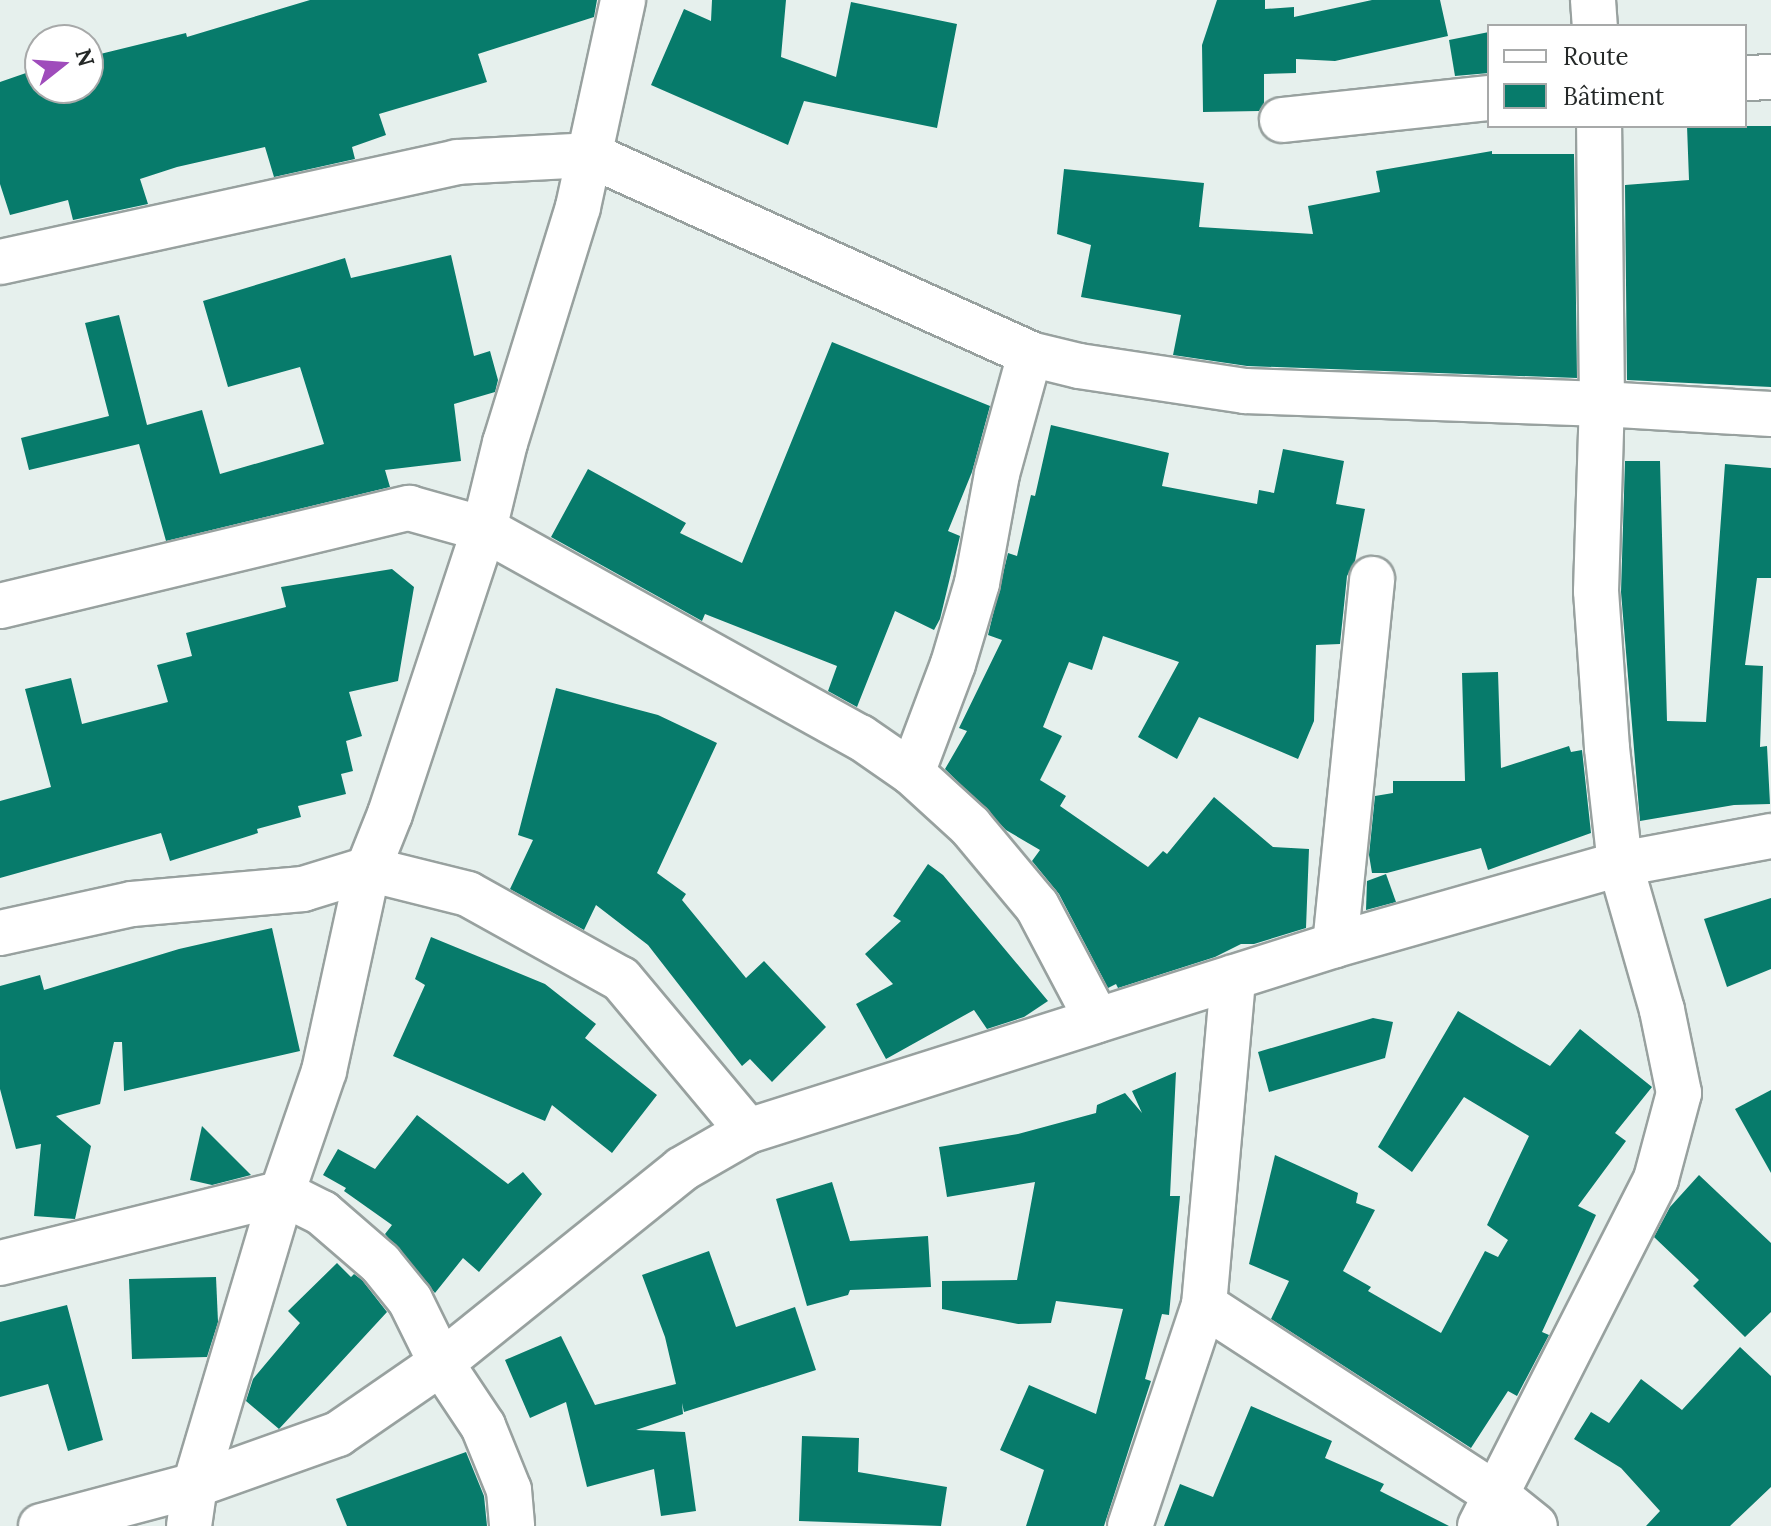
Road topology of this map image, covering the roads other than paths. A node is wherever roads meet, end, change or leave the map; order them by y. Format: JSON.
{"nodes":[{"id":1,"x":623,"y":0,"type":"edge"},
{"id":2,"x":1593,"y":0,"type":"edge"},
{"id":3,"x":1595,"y":24,"type":"edge"},
{"id":4,"x":1771,"y":77,"type":"edge"},
{"id":5,"x":1747,"y":78,"type":"edge"},
{"id":6,"x":1487,"y":98,"type":"edge"},
{"id":7,"x":1282,"y":120,"type":"dead end"},
{"id":8,"x":1599,"y":128,"type":"edge"},
{"id":9,"x":590,"y":155,"type":"junction"},
{"id":10,"x":0,"y":262,"type":"edge"},
{"id":11,"x":1030,"y":354,"type":"junction"},
{"id":12,"x":1602,"y":404,"type":"junction"},
{"id":13,"x":1771,"y":414,"type":"edge"},
{"id":14,"x":484,"y":529,"type":"junction"},
{"id":15,"x":1372,"y":579,"type":"dead end"},
{"id":16,"x":0,"y":606,"type":"edge"},
{"id":17,"x":912,"y":773,"type":"junction"},
{"id":18,"x":1771,"y":836,"type":"edge"},
{"id":19,"x":1620,"y":864,"type":"junction"},
{"id":20,"x":368,"y":869,"type":"junction"},
{"id":21,"x":0,"y":933,"type":"edge"},
{"id":22,"x":1335,"y":945,"type":"junction"},
{"id":23,"x":1233,"y":977,"type":"junction"},
{"id":24,"x":1097,"y":1020,"type":"junction"},
{"id":25,"x":748,"y":1131,"type":"junction"},
{"id":26,"x":282,"y":1193,"type":"junction"},
{"id":27,"x":0,"y":1263,"type":"edge"},
{"id":28,"x":1204,"y":1305,"type":"junction"},
{"id":29,"x":441,"y":1363,"type":"junction"},
{"id":30,"x":192,"y":1506,"type":"edge"},
{"id":31,"x":1488,"y":1510,"type":"edge"},
{"id":32,"x":41,"y":1526,"type":"edge"},
{"id":33,"x":512,"y":1526,"type":"edge"},
{"id":34,"x":1130,"y":1526,"type":"edge"},
{"id":35,"x":1535,"y":1526,"type":"edge"}],
"edges":[{"from":1,"to":9,"type":"street"},
{"from":2,"to":3,"type":"street"},
{"from":4,"to":5,"type":"street"},
{"from":6,"to":7,"type":"street"},
{"from":8,"to":12,"type":"street"},
{"from":9,"to":10,"type":"street"},
{"from":9,"to":11,"type":"street"},
{"from":9,"to":14,"type":"street"},
{"from":11,"to":12,"type":"street"},
{"from":11,"to":17,"type":"street"},
{"from":12,"to":13,"type":"street"},
{"from":12,"to":19,"type":"street"},
{"from":14,"to":16,"type":"street"},
{"from":14,"to":17,"type":"street"},
{"from":14,"to":20,"type":"street"},
{"from":15,"to":22,"type":"street"},
{"from":17,"to":24,"type":"street"},
{"from":18,"to":19,"type":"street"},
{"from":19,"to":22,"type":"street"},
{"from":19,"to":31,"type":"street"},
{"from":20,"to":21,"type":"street"},
{"from":20,"to":25,"type":"street"},
{"from":20,"to":26,"type":"street"},
{"from":22,"to":23,"type":"street"},
{"from":23,"to":24,"type":"street"},
{"from":23,"to":28,"type":"street"},
{"from":24,"to":25,"type":"street"},
{"from":25,"to":29,"type":"street"},
{"from":26,"to":27,"type":"street"},
{"from":26,"to":29,"type":"street"},
{"from":26,"to":30,"type":"street"},
{"from":28,"to":31,"type":"street"},
{"from":28,"to":34,"type":"street"},
{"from":29,"to":30,"type":"street"},
{"from":29,"to":33,"type":"street"},
{"from":30,"to":32,"type":"street"},
{"from":31,"to":35,"type":"street"}]}
